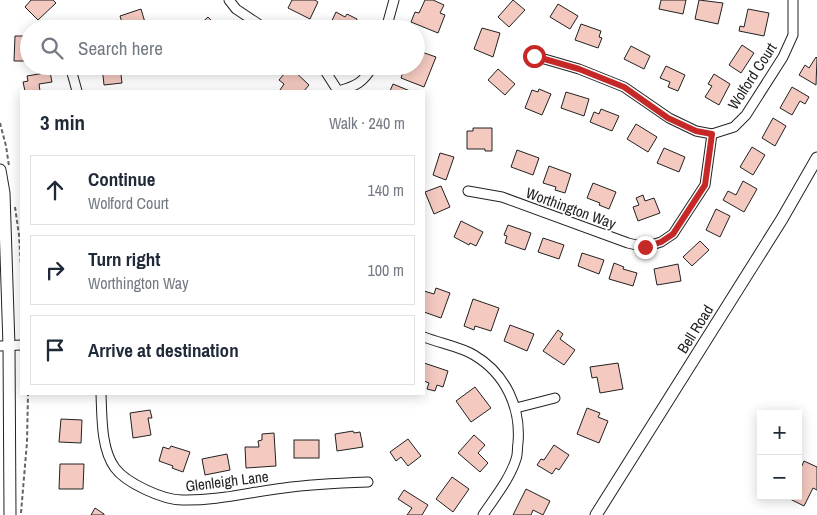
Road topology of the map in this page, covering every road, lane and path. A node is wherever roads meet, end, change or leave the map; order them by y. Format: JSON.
{"nodes":[{"id":1,"x":229,"y":0,"type":"edge"},
{"id":2,"x":394,"y":0,"type":"edge"},
{"id":3,"x":793,"y":0,"type":"edge"},
{"id":4,"x":252,"y":20,"type":"edge"},
{"id":5,"x":388,"y":20,"type":"edge"},
{"id":6,"x":534,"y":56,"type":"dead end"},
{"id":7,"x":73,"y":75,"type":"edge"},
{"id":8,"x":328,"y":75,"type":"edge"},
{"id":9,"x":367,"y":75,"type":"edge"},
{"id":10,"x":77,"y":90,"type":"edge"},
{"id":11,"x":337,"y":90,"type":"edge"},
{"id":12,"x":342,"y":90,"type":"edge"},
{"id":13,"x":712,"y":134,"type":"junction"},
{"id":14,"x":817,"y":158,"type":"edge"},
{"id":15,"x":0,"y":170,"type":"edge"},
{"id":16,"x":468,"y":191,"type":"dead end"},
{"id":17,"x":425,"y":337,"type":"edge"},
{"id":18,"x":10,"y":345,"type":"edge"},
{"id":19,"x":28,"y":395,"type":"edge"},
{"id":20,"x":101,"y":395,"type":"edge"},
{"id":21,"x":555,"y":398,"type":"dead end"},
{"id":22,"x":516,"y":408,"type":"junction"},
{"id":23,"x":368,"y":482,"type":"dead end"},
{"id":24,"x":10,"y":515,"type":"edge"},
{"id":25,"x":21,"y":515,"type":"edge"},
{"id":26,"x":483,"y":515,"type":"edge"},
{"id":27,"x":596,"y":515,"type":"edge"}],
"edges":[{"from":1,"to":4,"type":"street"},
{"from":2,"to":5,"type":"street"},
{"from":3,"to":13,"type":"street","name":"Wolford Court"},
{"from":6,"to":13,"type":"street"},
{"from":7,"to":10,"type":"street"},
{"from":8,"to":11,"type":"street"},
{"from":9,"to":12,"type":"street"},
{"from":13,"to":16,"type":"street","name":"Worthington Way"},
{"from":14,"to":27,"type":"street","name":"Bell Road"},
{"from":15,"to":18,"type":"street"},
{"from":17,"to":22,"type":"street"},
{"from":18,"to":24,"type":"street"},
{"from":19,"to":25,"type":"path"},
{"from":20,"to":23,"type":"street","name":"Glenleigh Lane"},
{"from":21,"to":22,"type":"street"},
{"from":22,"to":26,"type":"street"}]}
